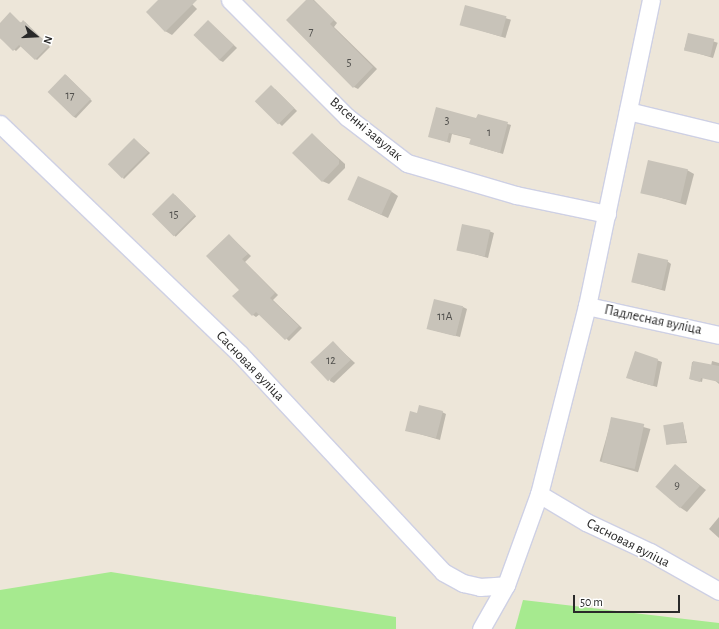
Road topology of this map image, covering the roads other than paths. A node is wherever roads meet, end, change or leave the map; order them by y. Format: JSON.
{"nodes":[{"id":1,"x":230,"y":0,"type":"edge"},
{"id":2,"x":651,"y":0,"type":"edge"},
{"id":3,"x":628,"y":110,"type":"junction"},
{"id":4,"x":0,"y":124,"type":"edge"},
{"id":5,"x":719,"y":133,"type":"edge"},
{"id":6,"x":607,"y":214,"type":"junction"},
{"id":7,"x":587,"y":306,"type":"junction"},
{"id":8,"x":719,"y":335,"type":"edge"},
{"id":9,"x":539,"y":494,"type":"junction"},
{"id":10,"x":506,"y":585,"type":"junction"},
{"id":11,"x":719,"y":590,"type":"edge"},
{"id":12,"x":481,"y":629,"type":"edge"}],
"edges":[{"from":1,"to":6,"type":"street","name":"Вясенні завулак"},
{"from":2,"to":3,"type":"street"},
{"from":3,"to":5,"type":"street"},
{"from":3,"to":6,"type":"street"},
{"from":4,"to":10,"type":"street","name":"Сасновая вуліца"},
{"from":6,"to":7,"type":"street"},
{"from":7,"to":8,"type":"street","name":"Падлесная вуліца"},
{"from":7,"to":9,"type":"street"},
{"from":9,"to":10,"type":"street"},
{"from":9,"to":11,"type":"street","name":"Сасновая вуліца"},
{"from":10,"to":12,"type":"street"}]}
